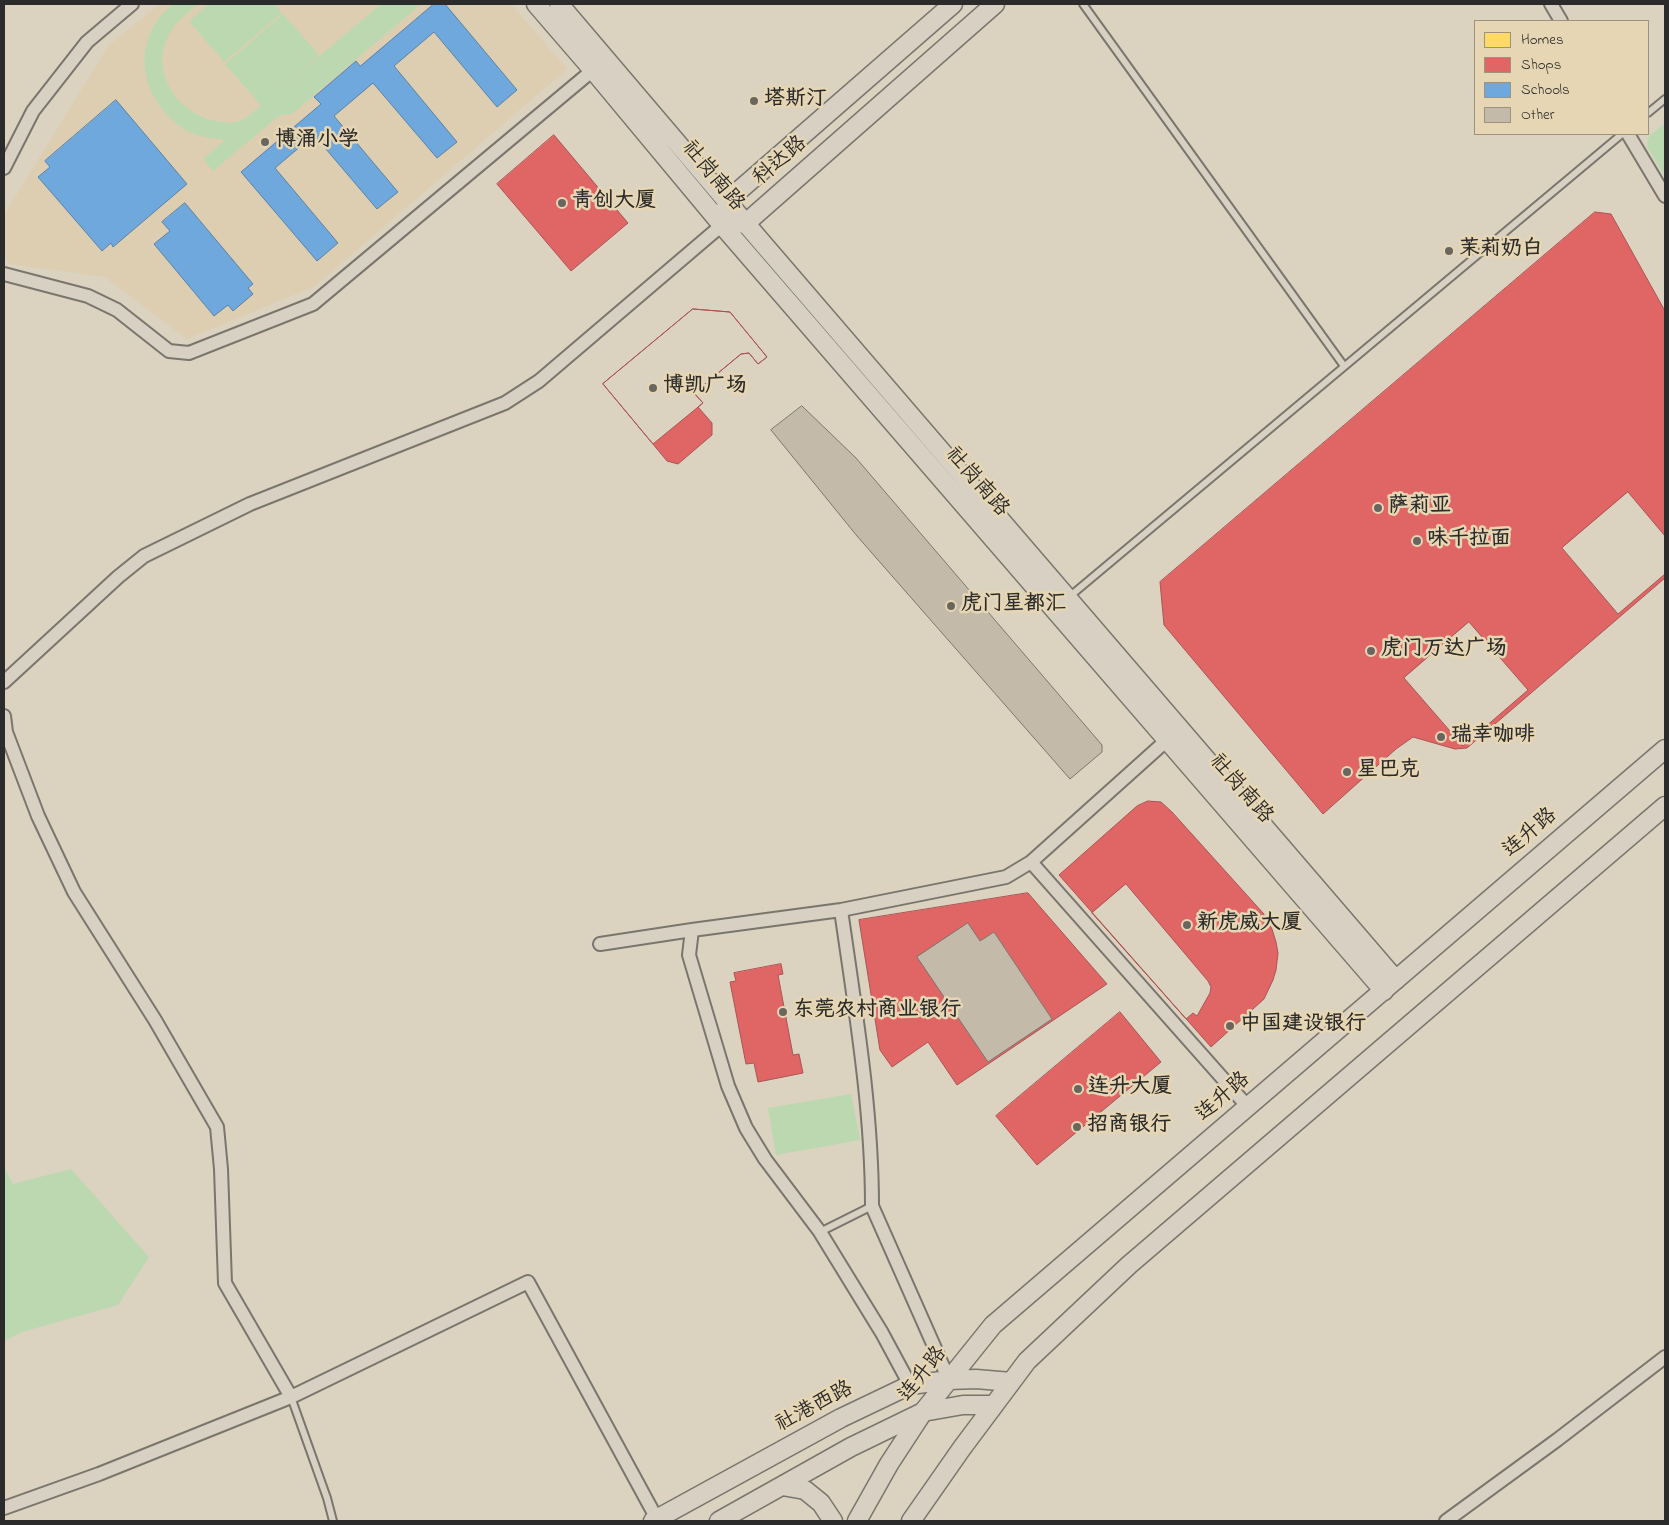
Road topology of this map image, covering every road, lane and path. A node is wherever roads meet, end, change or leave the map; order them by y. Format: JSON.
{"nodes":[{"id":1,"x":132,"y":4,"type":"edge"},
{"id":2,"x":536,"y":4,"type":"edge"},
{"id":3,"x":559,"y":4,"type":"edge"},
{"id":4,"x":953,"y":4,"type":"edge"},
{"id":5,"x":995,"y":4,"type":"edge"},
{"id":6,"x":1083,"y":4,"type":"edge"},
{"id":7,"x":1551,"y":4,"type":"edge"},
{"id":8,"x":1560,"y":20,"type":"edge"},
{"id":9,"x":594,"y":70,"type":"junction"},
{"id":10,"x":1665,"y":99,"type":"edge"},
{"id":11,"x":1649,"y":112,"type":"edge"},
{"id":12,"x":1621,"y":135,"type":"edge"},
{"id":13,"x":1629,"y":135,"type":"edge"},
{"id":14,"x":4,"y":168,"type":"edge"},
{"id":15,"x":1665,"y":196,"type":"edge"},
{"id":16,"x":727,"y":201,"type":"junction"},
{"id":17,"x":746,"y":223,"type":"junction"},
{"id":18,"x":722,"y":225,"type":"junction"},
{"id":19,"x":4,"y":274,"type":"edge"},
{"id":20,"x":1344,"y":366,"type":"junction"},
{"id":21,"x":1061,"y":603,"type":"junction"},
{"id":22,"x":4,"y":682,"type":"edge"},
{"id":23,"x":4,"y":716,"type":"edge"},
{"id":24,"x":1167,"y":740,"type":"junction"},
{"id":25,"x":1665,"y":749,"type":"edge"},
{"id":26,"x":1665,"y":806,"type":"edge"},
{"id":27,"x":1031,"y":862,"type":"junction"},
{"id":28,"x":841,"y":910,"type":"junction"},
{"id":29,"x":692,"y":930,"type":"junction"},
{"id":30,"x":600,"y":944,"type":"dead end"},
{"id":31,"x":1390,"y":986,"type":"junction"},
{"id":32,"x":1248,"y":1107,"type":"junction"},
{"id":33,"x":872,"y":1206,"type":"junction"},
{"id":34,"x":820,"y":1232,"type":"junction"},
{"id":35,"x":1665,"y":1357,"type":"edge"},
{"id":36,"x":949,"y":1380,"type":"junction"},
{"id":37,"x":1011,"y":1382,"type":"junction"},
{"id":38,"x":910,"y":1386,"type":"junction"},
{"id":39,"x":291,"y":1397,"type":"junction"},
{"id":40,"x":994,"y":1404,"type":"junction"},
{"id":41,"x":923,"y":1412,"type":"junction"},
{"id":42,"x":782,"y":1486,"type":"junction"},
{"id":43,"x":922,"y":1503,"type":"junction"},
{"id":44,"x":4,"y":1508,"type":"edge"},
{"id":45,"x":655,"y":1520,"type":"edge"},
{"id":46,"x":333,"y":1521,"type":"edge"},
{"id":47,"x":719,"y":1521,"type":"edge"},
{"id":48,"x":833,"y":1521,"type":"edge"},
{"id":49,"x":857,"y":1521,"type":"edge"},
{"id":50,"x":912,"y":1521,"type":"edge"},
{"id":51,"x":917,"y":1521,"type":"edge"},
{"id":52,"x":1446,"y":1521,"type":"edge"}],
"edges":[{"from":1,"to":14,"type":"street"},
{"from":2,"to":9,"type":"street","name":"社岗南路"},
{"from":3,"to":16,"type":"street","name":"社岗南路"},
{"from":4,"to":16,"type":"street","name":"科达路"},
{"from":5,"to":17,"type":"street","name":"科达路"},
{"from":6,"to":20,"type":"lane"},
{"from":7,"to":8,"type":"street"},
{"from":9,"to":18,"type":"street","name":"社岗南路"},
{"from":9,"to":19,"type":"street"},
{"from":10,"to":11,"type":"lane"},
{"from":12,"to":20,"type":"lane"},
{"from":13,"to":15,"type":"street"},
{"from":16,"to":17,"type":"street","name":"社岗南路"},
{"from":16,"to":18,"type":"street"},
{"from":17,"to":18,"type":"street"},
{"from":17,"to":21,"type":"street","name":"社岗南路"},
{"from":18,"to":21,"type":"street","name":"社岗南路"},
{"from":18,"to":22,"type":"street"},
{"from":20,"to":21,"type":"lane"},
{"from":21,"to":24,"type":"street","name":"社岗南路"},
{"from":21,"to":31,"type":"street","name":"社岗南路"},
{"from":23,"to":39,"type":"street"},
{"from":24,"to":27,"type":"street"},
{"from":24,"to":31,"type":"street","name":"社岗南路"},
{"from":25,"to":31,"type":"street","name":"连升路"},
{"from":26,"to":37,"type":"street"},
{"from":27,"to":28,"type":"street"},
{"from":27,"to":32,"type":"street"},
{"from":28,"to":29,"type":"street"},
{"from":28,"to":33,"type":"street"},
{"from":29,"to":30,"type":"street"},
{"from":29,"to":34,"type":"street"},
{"from":31,"to":32,"type":"street","name":"连升路"},
{"from":32,"to":36,"type":"street","name":"连升路"},
{"from":33,"to":34,"type":"lane"},
{"from":33,"to":36,"type":"street"},
{"from":34,"to":38,"type":"street"},
{"from":35,"to":52,"type":"street"},
{"from":36,"to":37,"type":"street","name":"社港西路"},
{"from":36,"to":38,"type":"street","name":"社港西路"},
{"from":36,"to":41,"type":"street","name":"连升路"},
{"from":37,"to":40,"type":"street"},
{"from":38,"to":45,"type":"street","name":"社港西路"},
{"from":39,"to":44,"type":"street"},
{"from":39,"to":45,"type":"street"},
{"from":39,"to":46,"type":"lane"},
{"from":40,"to":41,"type":"street"},
{"from":40,"to":43,"type":"street"},
{"from":41,"to":42,"type":"street"},
{"from":41,"to":49,"type":"street","name":"连升路"},
{"from":42,"to":47,"type":"street"},
{"from":42,"to":48,"type":"street"},
{"from":43,"to":50,"type":"street"},
{"from":43,"to":51,"type":"street"}]}
